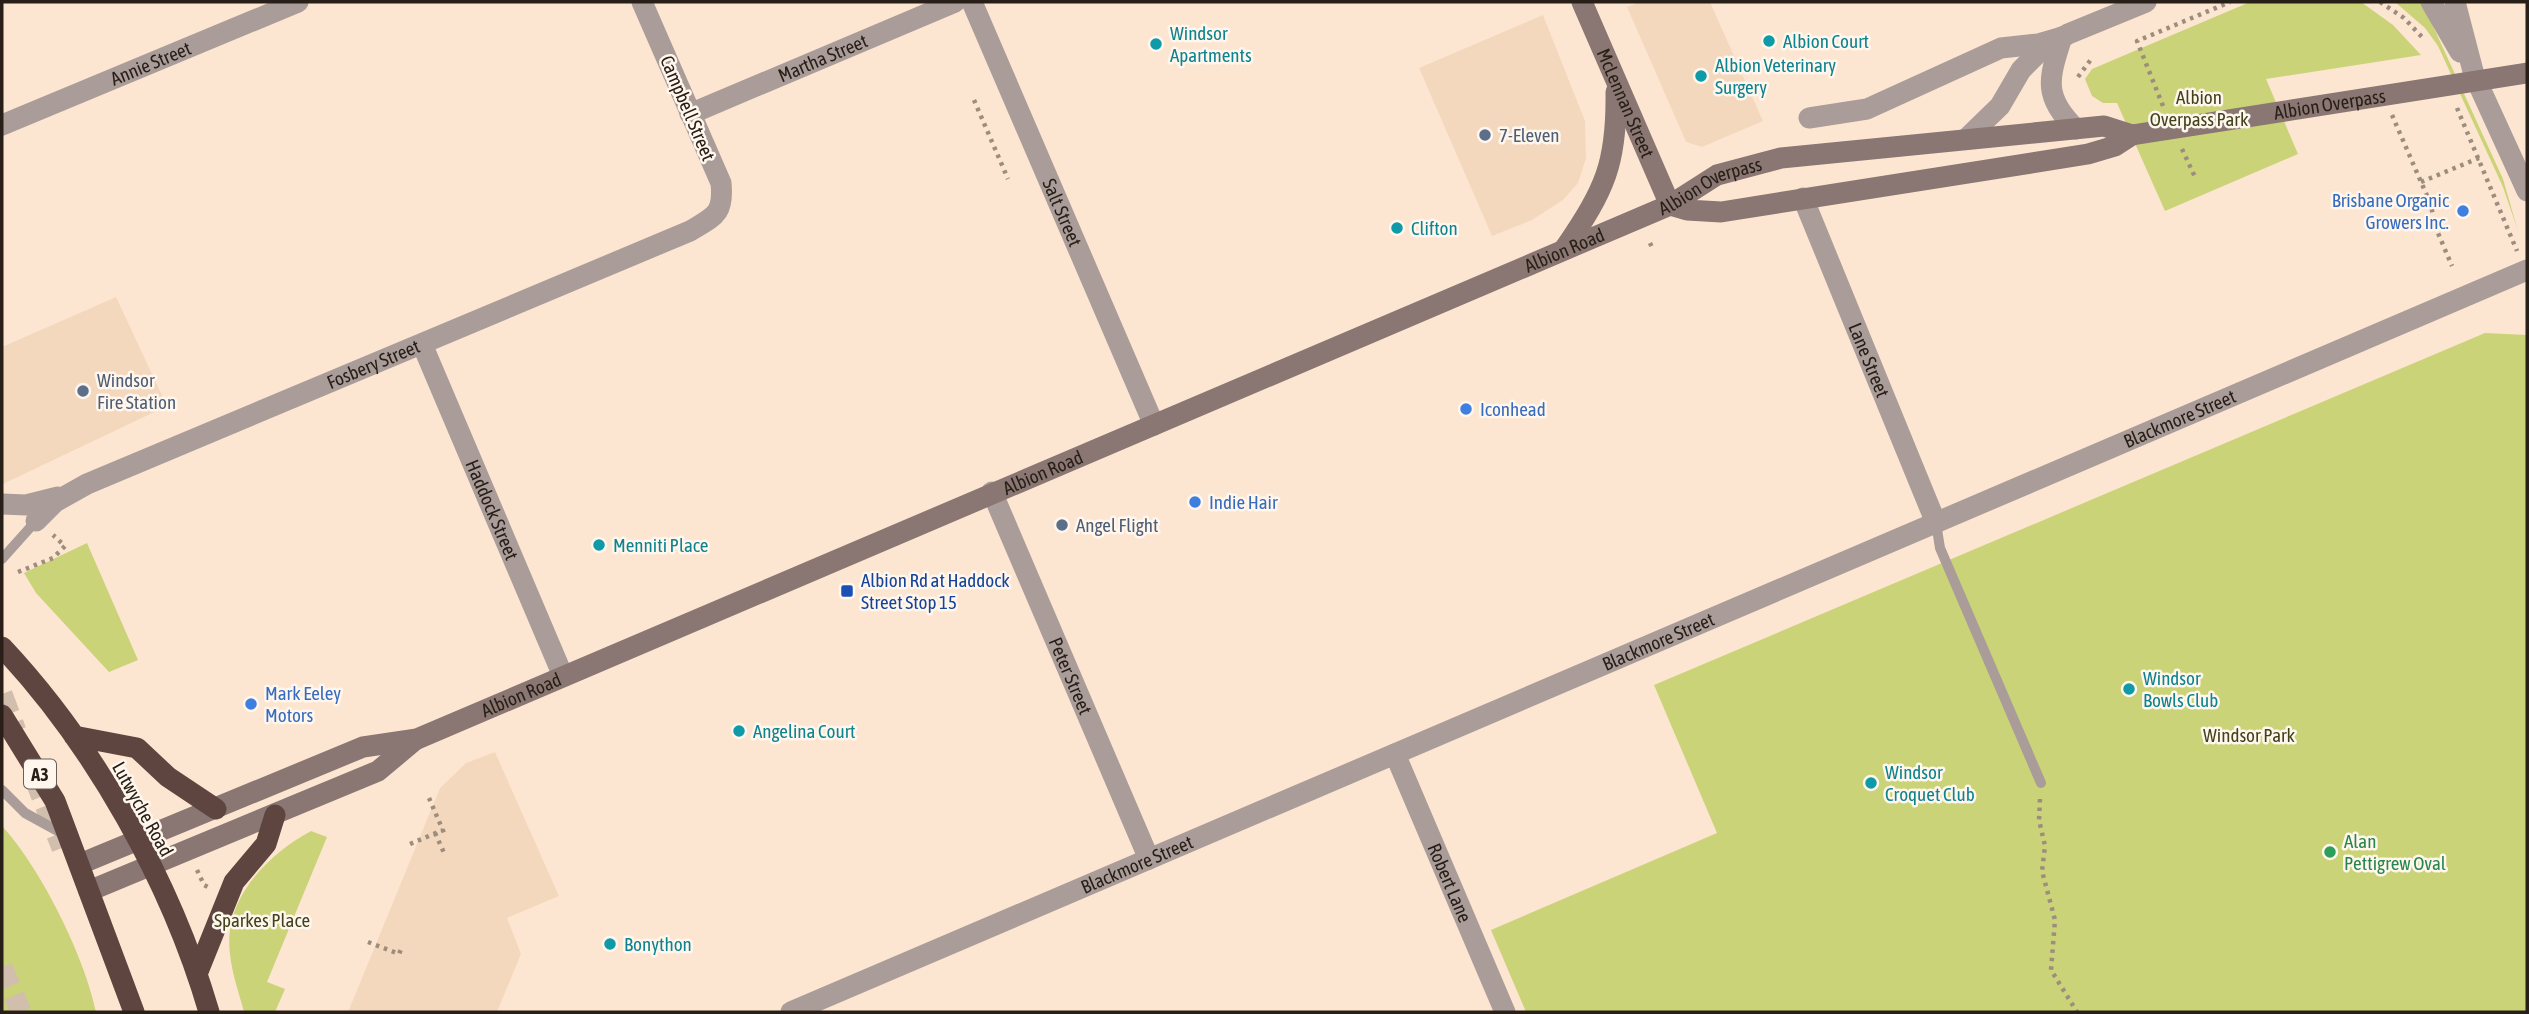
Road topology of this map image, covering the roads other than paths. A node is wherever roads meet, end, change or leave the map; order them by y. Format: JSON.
{"nodes":[{"id":1,"x":298,"y":2,"type":"edge"},
{"id":2,"x":642,"y":2,"type":"edge"},
{"id":3,"x":955,"y":2,"type":"edge"},
{"id":4,"x":972,"y":2,"type":"edge"},
{"id":5,"x":1582,"y":2,"type":"edge"},
{"id":6,"x":2146,"y":2,"type":"edge"},
{"id":7,"x":2431,"y":2,"type":"edge"},
{"id":8,"x":2455,"y":2,"type":"edge"},
{"id":9,"x":2062,"y":37,"type":"junction"},
{"id":10,"x":2527,"y":73,"type":"edge"},
{"id":11,"x":2474,"y":75,"type":"junction"},
{"id":12,"x":1616,"y":85,"type":"junction"},
{"id":13,"x":690,"y":114,"type":"junction"},
{"id":14,"x":1809,"y":117,"type":"dead end"},
{"id":15,"x":2,"y":125,"type":"edge"},
{"id":16,"x":2076,"y":129,"type":"junction"},
{"id":17,"x":2132,"y":135,"type":"junction"},
{"id":18,"x":1966,"y":139,"type":"junction"},
{"id":19,"x":2527,"y":191,"type":"edge"},
{"id":20,"x":1803,"y":198,"type":"junction"},
{"id":21,"x":1670,"y":205,"type":"junction"},
{"id":22,"x":717,"y":215,"type":"joint"},
{"id":23,"x":1565,"y":248,"type":"junction"},
{"id":24,"x":2527,"y":270,"type":"edge"},
{"id":25,"x":422,"y":344,"type":"junction"},
{"id":26,"x":1154,"y":425,"type":"junction"},
{"id":27,"x":75,"y":490,"type":"junction"},
{"id":28,"x":992,"y":492,"type":"junction"},
{"id":29,"x":2,"y":504,"type":"edge"},
{"id":30,"x":36,"y":521,"type":"joint"},
{"id":31,"x":1936,"y":523,"type":"junction"},
{"id":32,"x":2,"y":559,"type":"edge"},
{"id":33,"x":2,"y":647,"type":"edge"},
{"id":34,"x":563,"y":676,"type":"junction"},
{"id":35,"x":2,"y":715,"type":"tunnel mouth"},
{"id":36,"x":75,"y":736,"type":"junction"},
{"id":37,"x":417,"y":739,"type":"junction"},
{"id":38,"x":1395,"y":754,"type":"junction"},
{"id":39,"x":2041,"y":783,"type":"dead end"},
{"id":40,"x":2,"y":790,"type":"edge"},
{"id":41,"x":216,"y":809,"type":"junction"},
{"id":42,"x":275,"y":815,"type":"junction"},
{"id":43,"x":70,"y":838,"type":"junction"},
{"id":44,"x":138,"y":841,"type":"junction"},
{"id":45,"x":1149,"y":859,"type":"junction"},
{"id":46,"x":80,"y":864,"type":"junction"},
{"id":47,"x":150,"y":866,"type":"junction"},
{"id":48,"x":89,"y":891,"type":"junction"},
{"id":49,"x":197,"y":974,"type":"junction"},
{"id":50,"x":134,"y":1012,"type":"edge"},
{"id":51,"x":209,"y":1012,"type":"edge"},
{"id":52,"x":791,"y":1012,"type":"edge"},
{"id":53,"x":1504,"y":1012,"type":"edge"}],
"edges":[{"from":1,"to":15,"type":"street","name":"Annie Street"},
{"from":2,"to":13,"type":"street","name":"Campbell Street"},
{"from":3,"to":13,"type":"street","name":"Martha Street"},
{"from":4,"to":26,"type":"street","name":"Salt Street"},
{"from":5,"to":12,"type":"main road","name":"McLennan Street"},
{"from":6,"to":9,"type":"street"},
{"from":7,"to":11,"type":"street"},
{"from":8,"to":11,"type":"street"},
{"from":9,"to":14,"type":"street"},
{"from":9,"to":16,"type":"street"},
{"from":9,"to":18,"type":"street"},
{"from":10,"to":17,"type":"main road","name":"Albion Overpass","bridge":true},
{"from":11,"to":19,"type":"street"},
{"from":12,"to":21,"type":"main road","name":"McLennan Street"},
{"from":12,"to":23,"type":"main road"},
{"from":13,"to":22,"type":"street","name":"Campbell Street"},
{"from":16,"to":17,"type":"main road","name":"Albion Overpass"},
{"from":16,"to":18,"type":"main road","name":"Albion Overpass"},
{"from":17,"to":20,"type":"main road","name":"Albion Overpass"},
{"from":18,"to":21,"type":"main road","name":"Albion Overpass"},
{"from":20,"to":21,"type":"main road","name":"Albion Overpass"},
{"from":20,"to":31,"type":"street","name":"Lane Street"},
{"from":21,"to":23,"type":"main road","name":"Albion Road"},
{"from":22,"to":25,"type":"street","name":"Fosbery Street"},
{"from":23,"to":26,"type":"main road","name":"Albion Road"},
{"from":24,"to":31,"type":"street","name":"Blackmore Street"},
{"from":25,"to":27,"type":"street","name":"Fosbery Street"},
{"from":25,"to":34,"type":"street","name":"Haddock Street"},
{"from":26,"to":28,"type":"main road","name":"Albion Road"},
{"from":27,"to":29,"type":"street"},
{"from":27,"to":30,"type":"street","name":"Fosbery Street"},
{"from":28,"to":34,"type":"main road","name":"Albion Road"},
{"from":28,"to":45,"type":"street","name":"Peter Street"},
{"from":30,"to":32,"type":"lane"},
{"from":31,"to":38,"type":"street","name":"Blackmore Street"},
{"from":31,"to":39,"type":"lane"},
{"from":33,"to":36,"type":"highway","name":"Lutwyche Road","number":"A3"},
{"from":34,"to":37,"type":"main road","name":"Albion Road"},
{"from":35,"to":43,"type":"highway","number":"A3"},
{"from":36,"to":41,"type":"highway"},
{"from":36,"to":44,"type":"highway","name":"Lutwyche Road","number":"A3"},
{"from":37,"to":41,"type":"main road","name":"Albion Road"},
{"from":37,"to":42,"type":"main road","name":"Albion Road"},
{"from":38,"to":45,"type":"street","name":"Blackmore Street"},
{"from":38,"to":53,"type":"street","name":"Robert Lane"},
{"from":40,"to":43,"type":"lane"},
{"from":41,"to":44,"type":"main road","name":"Albion Road"},
{"from":42,"to":47,"type":"main road","name":"Albion Road"},
{"from":42,"to":49,"type":"highway"},
{"from":43,"to":46,"type":"highway","number":"A3"},
{"from":44,"to":46,"type":"main road","name":"Albion Road"},
{"from":44,"to":47,"type":"highway","name":"Lutwyche Road","number":"A3"},
{"from":45,"to":52,"type":"street","name":"Blackmore Street"},
{"from":46,"to":48,"type":"highway","number":"A3"},
{"from":47,"to":48,"type":"main road","name":"Albion Road"},
{"from":47,"to":49,"type":"highway","name":"Lutwyche Road","number":"A3"},
{"from":48,"to":50,"type":"highway","number":"A3"},
{"from":49,"to":51,"type":"highway","name":"Lutwyche Road","number":"A3"}]}
